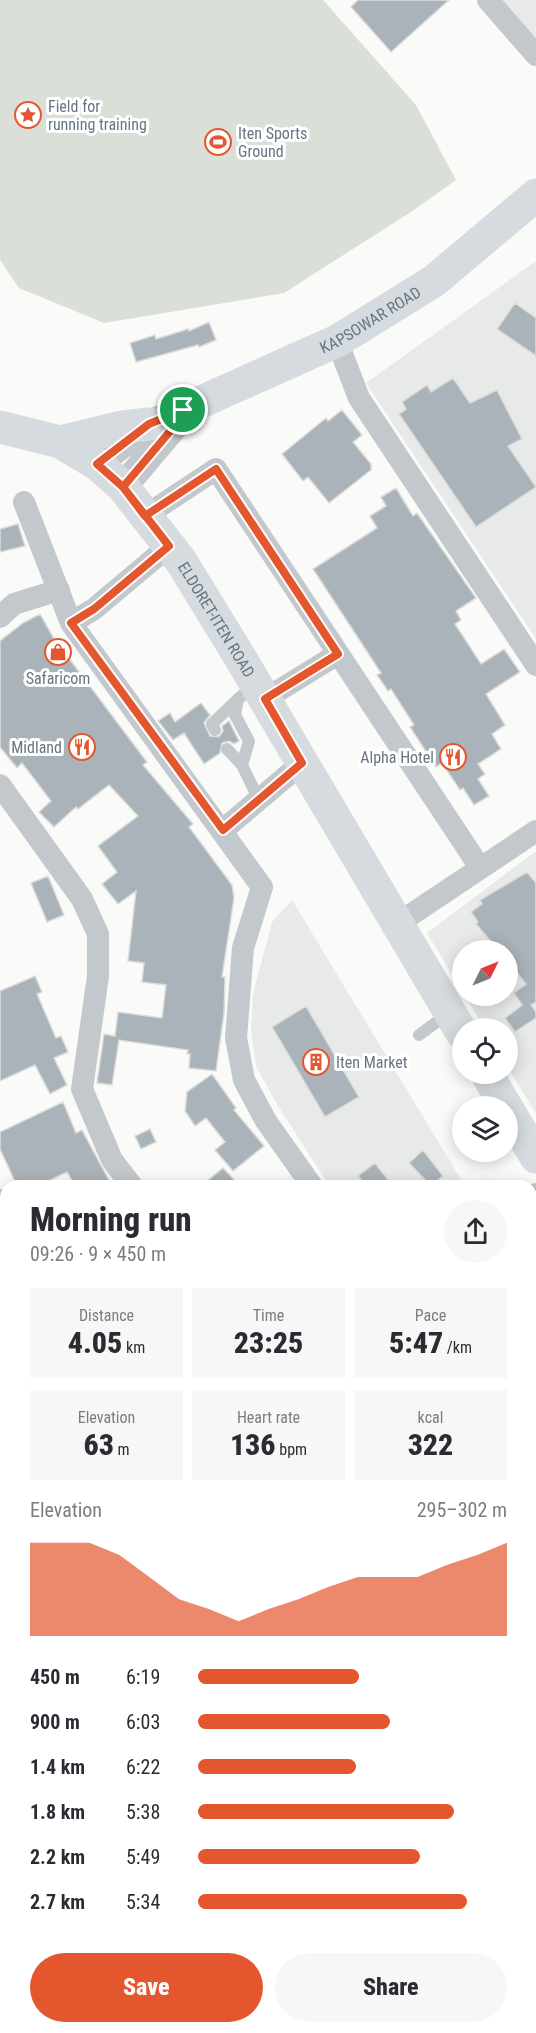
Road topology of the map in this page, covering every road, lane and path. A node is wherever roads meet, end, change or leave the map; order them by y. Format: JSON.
{"nodes":[{"id":1,"x":488,"y":0,"type":"edge"},
{"id":2,"x":536,"y":55,"type":"edge"},
{"id":3,"x":536,"y":195,"type":"edge"},
{"id":4,"x":337,"y":341,"type":"junction"},
{"id":5,"x":183,"y":410,"type":"junction"},
{"id":6,"x":149,"y":424,"type":"junction"},
{"id":7,"x":0,"y":428,"type":"edge"},
{"id":8,"x":60,"y":442,"type":"junction"},
{"id":9,"x":97,"y":464,"type":"junction"},
{"id":10,"x":123,"y":487,"type":"junction"},
{"id":11,"x":24,"y":502,"type":"dead end"},
{"id":12,"x":145,"y":516,"type":"junction"},
{"id":13,"x":169,"y":546,"type":"junction"},
{"id":14,"x":59,"y":590,"type":"junction"},
{"id":15,"x":0,"y":617,"type":"edge"},
{"id":16,"x":71,"y":623,"type":"junction"},
{"id":17,"x":338,"y":654,"type":"junction"},
{"id":18,"x":536,"y":665,"type":"edge"},
{"id":19,"x":253,"y":694,"type":"junction"},
{"id":20,"x":215,"y":730,"type":"dead end"},
{"id":21,"x":226,"y":749,"type":"dead end"},
{"id":22,"x":302,"y":763,"type":"junction"},
{"id":23,"x":242,"y":765,"type":"junction"},
{"id":24,"x":0,"y":785,"type":"edge"},
{"id":25,"x":259,"y":800,"type":"junction"},
{"id":26,"x":223,"y":830,"type":"junction"},
{"id":27,"x":536,"y":831,"type":"edge"},
{"id":28,"x":479,"y":866,"type":"junction"},
{"id":29,"x":397,"y":924,"type":"junction"},
{"id":30,"x":453,"y":1018,"type":"edge"},
{"id":31,"x":452,"y":1024,"type":"edge"},
{"id":32,"x":419,"y":1035,"type":"dead end"},
{"id":33,"x":518,"y":1129,"type":"edge"},
{"id":34,"x":536,"y":1157,"type":"edge"},
{"id":35,"x":127,"y":1180,"type":"edge"},
{"id":36,"x":308,"y":1180,"type":"edge"}],
"edges":[{"from":1,"to":2,"type":"street"},
{"from":3,"to":4,"type":"main road","name":"KAPSOWAR ROAD"},
{"from":4,"to":5,"type":"main road","name":"KAPSOWAR ROAD"},
{"from":4,"to":18,"type":"street"},
{"from":5,"to":6,"type":"street","name":"KAPSOWAR ROAD"},
{"from":5,"to":10,"type":"street"},
{"from":6,"to":8,"type":"main road"},
{"from":6,"to":9,"type":"street","name":"KAPSOWAR ROAD"},
{"from":7,"to":8,"type":"main road","name":"ELDORET-ITEN ROAD"},
{"from":8,"to":9,"type":"main road","name":"ELDORET-ITEN ROAD"},
{"from":9,"to":10,"type":"main road","name":"ELDORET-ITEN ROAD"},
{"from":10,"to":12,"type":"main road","name":"ELDORET-ITEN ROAD"},
{"from":11,"to":14,"type":"street"},
{"from":12,"to":13,"type":"main road","name":"ELDORET-ITEN ROAD"},
{"from":12,"to":17,"type":"street"},
{"from":13,"to":16,"type":"street"},
{"from":13,"to":19,"type":"main road","name":"ELDORET-ITEN ROAD"},
{"from":14,"to":15,"type":"street"},
{"from":14,"to":16,"type":"street"},
{"from":16,"to":26,"type":"street"},
{"from":17,"to":19,"type":"street"},
{"from":17,"to":28,"type":"street"},
{"from":19,"to":20,"type":"lane"},
{"from":19,"to":22,"type":"main road","name":"ELDORET-ITEN ROAD"},
{"from":19,"to":23,"type":"lane"},
{"from":21,"to":23,"type":"lane"},
{"from":22,"to":25,"type":"street"},
{"from":22,"to":29,"type":"main road","name":"ELDORET-ITEN ROAD"},
{"from":23,"to":25,"type":"lane"},
{"from":24,"to":35,"type":"street"},
{"from":25,"to":26,"type":"street"},
{"from":26,"to":36,"type":"street"},
{"from":27,"to":28,"type":"street"},
{"from":28,"to":29,"type":"street"},
{"from":29,"to":30,"type":"main road","name":"ELDORET-ITEN ROAD"},
{"from":31,"to":32,"type":"lane"},
{"from":33,"to":34,"type":"main road"}]}
